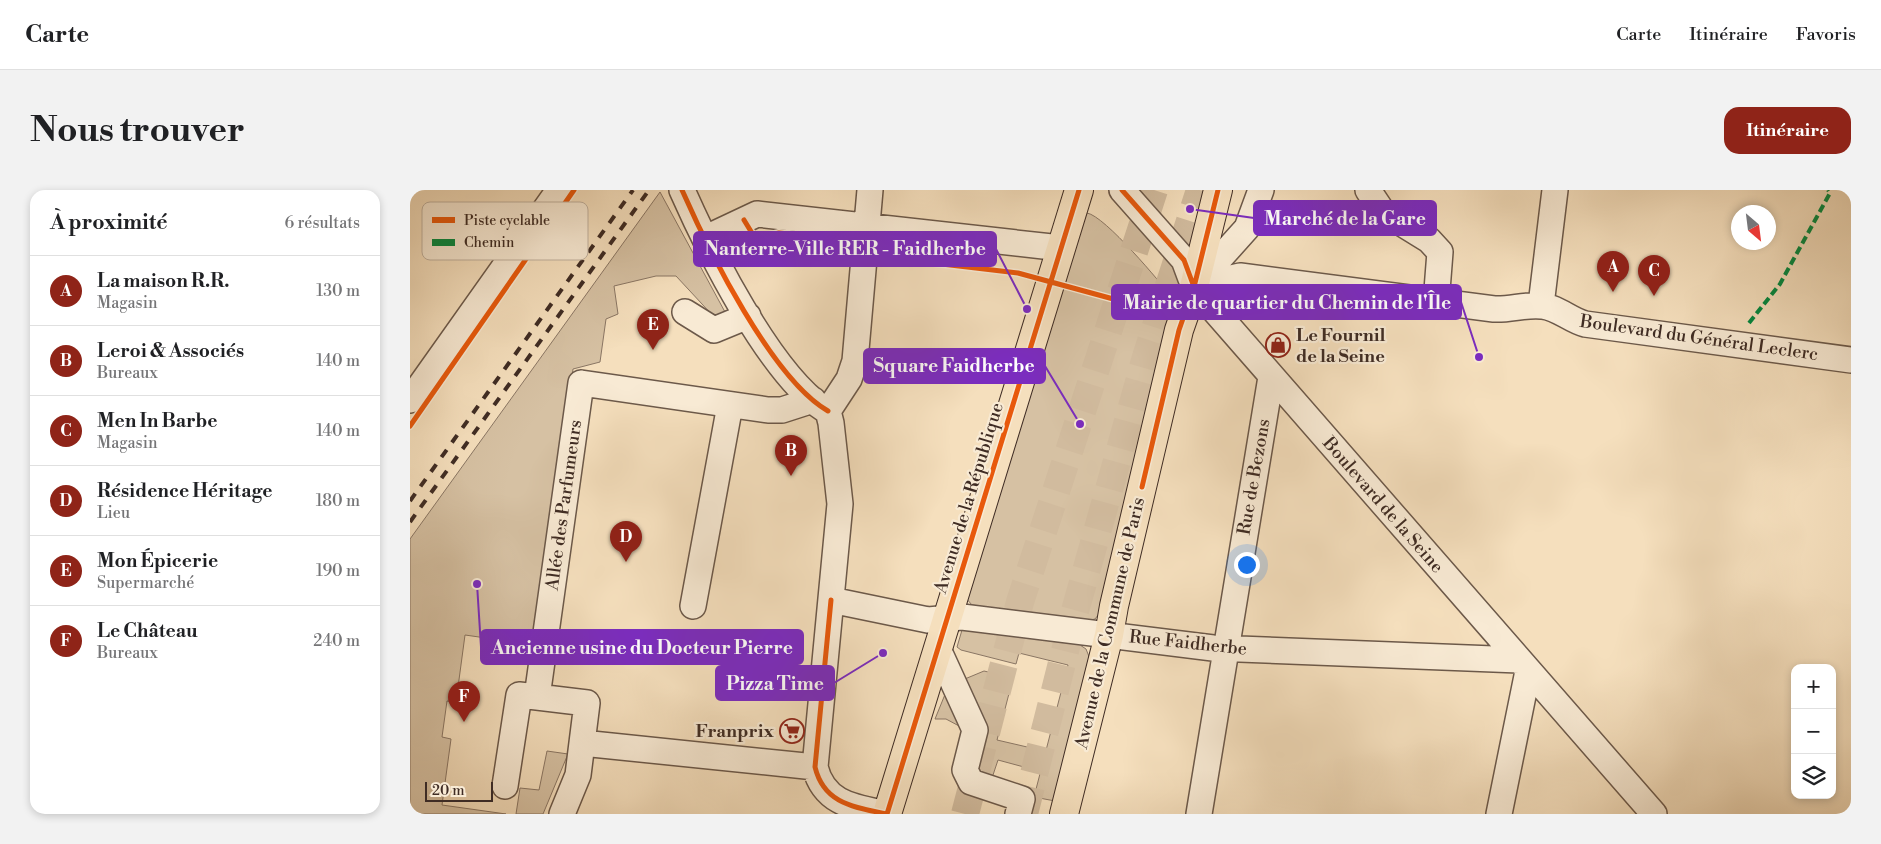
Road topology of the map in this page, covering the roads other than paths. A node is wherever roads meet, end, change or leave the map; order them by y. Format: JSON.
{"nodes":[{"id":1,"x":559,"y":190,"type":"edge"},
{"id":2,"x":682,"y":190,"type":"edge"},
{"id":3,"x":870,"y":190,"type":"edge"},
{"id":4,"x":1079,"y":190,"type":"edge"},
{"id":5,"x":1122,"y":190,"type":"edge"},
{"id":6,"x":1218,"y":190,"type":"edge"},
{"id":7,"x":1261,"y":190,"type":"edge"},
{"id":8,"x":1368,"y":190,"type":"edge"},
{"id":9,"x":1555,"y":190,"type":"edge"},
{"id":10,"x":550,"y":202,"type":"edge"},
{"id":11,"x":866,"y":227,"type":"junction"},
{"id":12,"x":706,"y":238,"type":"junction"},
{"id":13,"x":1061,"y":248,"type":"junction"},
{"id":14,"x":509,"y":260,"type":"edge"},
{"id":15,"x":1194,"y":287,"type":"junction"},
{"id":16,"x":1436,"y":303,"type":"junction"},
{"id":17,"x":1541,"y":306,"type":"junction"},
{"id":18,"x":685,"y":312,"type":"dead end"},
{"id":19,"x":748,"y":316,"type":"junction"},
{"id":20,"x":1851,"y":360,"type":"edge"},
{"id":21,"x":1271,"y":377,"type":"junction"},
{"id":22,"x":410,"y":400,"type":"edge"},
{"id":23,"x":730,"y":405,"type":"junction"},
{"id":24,"x":820,"y":405,"type":"junction"},
{"id":25,"x":831,"y":600,"type":"junction"},
{"id":26,"x":694,"y":606,"type":"dead end"},
{"id":27,"x":946,"y":618,"type":"junction"},
{"id":28,"x":1109,"y":635,"type":"junction"},
{"id":29,"x":1225,"y":648,"type":"junction"},
{"id":30,"x":938,"y":649,"type":"junction"},
{"id":31,"x":1523,"y":665,"type":"junction"},
{"id":32,"x":537,"y":697,"type":"junction"},
{"id":33,"x":582,"y":743,"type":"junction"},
{"id":34,"x":815,"y":768,"type":"junction"},
{"id":35,"x":505,"y":786,"type":"dead end"},
{"id":36,"x":1645,"y":809,"type":"edge"},
{"id":37,"x":562,"y":814,"type":"edge"},
{"id":38,"x":886,"y":814,"type":"edge"},
{"id":39,"x":1018,"y":814,"type":"edge"},
{"id":40,"x":1064,"y":814,"type":"edge"},
{"id":41,"x":1199,"y":814,"type":"edge"},
{"id":42,"x":1499,"y":814,"type":"edge"}],
"edges":[{"from":1,"to":10,"type":"street"},
{"from":2,"to":12,"type":"street"},
{"from":3,"to":11,"type":"street"},
{"from":4,"to":13,"type":"main road","name":"Avenue de la République"},
{"from":5,"to":15,"type":"street","name":"Boulevard de la Seine"},
{"from":6,"to":15,"type":"main road","name":"Avenue de la Commune de Paris"},
{"from":7,"to":15,"type":"street"},
{"from":8,"to":16,"type":"street"},
{"from":9,"to":17,"type":"street"},
{"from":11,"to":12,"type":"street"},
{"from":11,"to":13,"type":"street"},
{"from":11,"to":24,"type":"street"},
{"from":12,"to":19,"type":"street"},
{"from":13,"to":27,"type":"main road","name":"Avenue de la République"},
{"from":14,"to":22,"type":"street"},
{"from":15,"to":16,"type":"street","name":"Boulevard du Général Leclerc"},
{"from":15,"to":21,"type":"street","name":"Boulevard de la Seine"},
{"from":15,"to":28,"type":"main road","name":"Avenue de la Commune de Paris"},
{"from":16,"to":17,"type":"street","name":"Boulevard du Général Leclerc"},
{"from":17,"to":20,"type":"street","name":"Boulevard du Général Leclerc"},
{"from":18,"to":19,"type":"street"},
{"from":19,"to":24,"type":"street"},
{"from":21,"to":29,"type":"street","name":"Rue de Bezons"},
{"from":21,"to":31,"type":"street","name":"Boulevard de la Seine"},
{"from":23,"to":24,"type":"street","name":"Allée des Parfumeurs"},
{"from":23,"to":26,"type":"street"},
{"from":23,"to":32,"type":"street","name":"Allée des Parfumeurs"},
{"from":24,"to":25,"type":"street"},
{"from":25,"to":27,"type":"street","name":"Rue Faidherbe"},
{"from":25,"to":34,"type":"street"},
{"from":27,"to":28,"type":"street","name":"Rue Faidherbe"},
{"from":27,"to":30,"type":"main road","name":"Avenue de la République"},
{"from":28,"to":29,"type":"street","name":"Rue Faidherbe"},
{"from":28,"to":40,"type":"main road","name":"Avenue de la Commune de Paris"},
{"from":29,"to":31,"type":"street","name":"Rue Faidherbe"},
{"from":29,"to":41,"type":"street","name":"Rue de Bezons"},
{"from":30,"to":38,"type":"main road","name":"Avenue de la République"},
{"from":30,"to":39,"type":"street"},
{"from":31,"to":36,"type":"street","name":"Boulevard de la Seine"},
{"from":31,"to":42,"type":"street"},
{"from":32,"to":33,"type":"street"},
{"from":32,"to":35,"type":"street"},
{"from":33,"to":34,"type":"street"},
{"from":33,"to":37,"type":"street"},
{"from":34,"to":38,"type":"street"}]}
